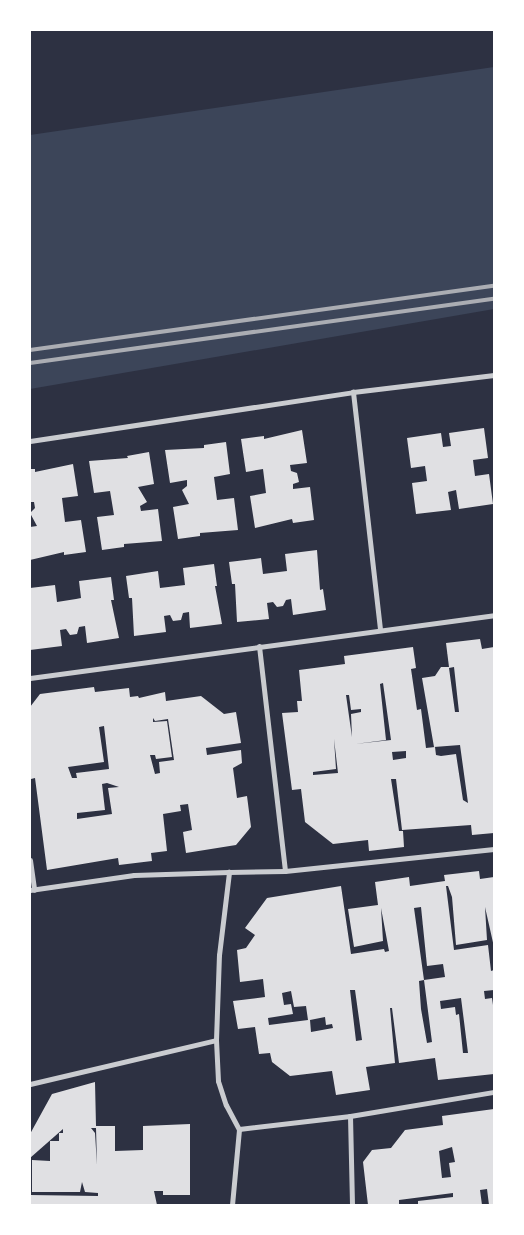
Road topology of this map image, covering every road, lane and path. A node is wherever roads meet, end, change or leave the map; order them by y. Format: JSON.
{"nodes":[{"id":1,"x":494,"y":376,"type":"edge"},
{"id":2,"x":353,"y":392,"type":"junction"},
{"id":3,"x":30,"y":440,"type":"edge"},
{"id":4,"x":494,"y":615,"type":"edge"},
{"id":5,"x":380,"y":629,"type":"junction"},
{"id":6,"x":259,"y":646,"type":"junction"},
{"id":7,"x":30,"y":678,"type":"edge"},
{"id":8,"x":494,"y":849,"type":"edge"},
{"id":9,"x":30,"y":860,"type":"edge"},
{"id":10,"x":285,"y":871,"type":"junction"},
{"id":11,"x":229,"y":872,"type":"junction"},
{"id":12,"x":32,"y":890,"type":"edge"},
{"id":13,"x":216,"y":1040,"type":"junction"},
{"id":14,"x":30,"y":1084,"type":"edge"},
{"id":15,"x":494,"y":1092,"type":"edge"},
{"id":16,"x":350,"y":1116,"type":"junction"},
{"id":17,"x":239,"y":1129,"type":"junction"},
{"id":18,"x":232,"y":1205,"type":"edge"},
{"id":19,"x":352,"y":1205,"type":"edge"}],
"edges":[{"from":1,"to":2,"type":"street"},
{"from":2,"to":3,"type":"street"},
{"from":2,"to":5,"type":"street"},
{"from":4,"to":5,"type":"street"},
{"from":5,"to":6,"type":"street"},
{"from":6,"to":7,"type":"street"},
{"from":6,"to":10,"type":"street"},
{"from":8,"to":10,"type":"street"},
{"from":9,"to":12,"type":"street"},
{"from":10,"to":11,"type":"street"},
{"from":11,"to":12,"type":"street"},
{"from":11,"to":13,"type":"street"},
{"from":13,"to":14,"type":"street"},
{"from":13,"to":17,"type":"street"},
{"from":15,"to":16,"type":"street"},
{"from":16,"to":17,"type":"street"},
{"from":16,"to":19,"type":"street"},
{"from":17,"to":18,"type":"street"}]}
